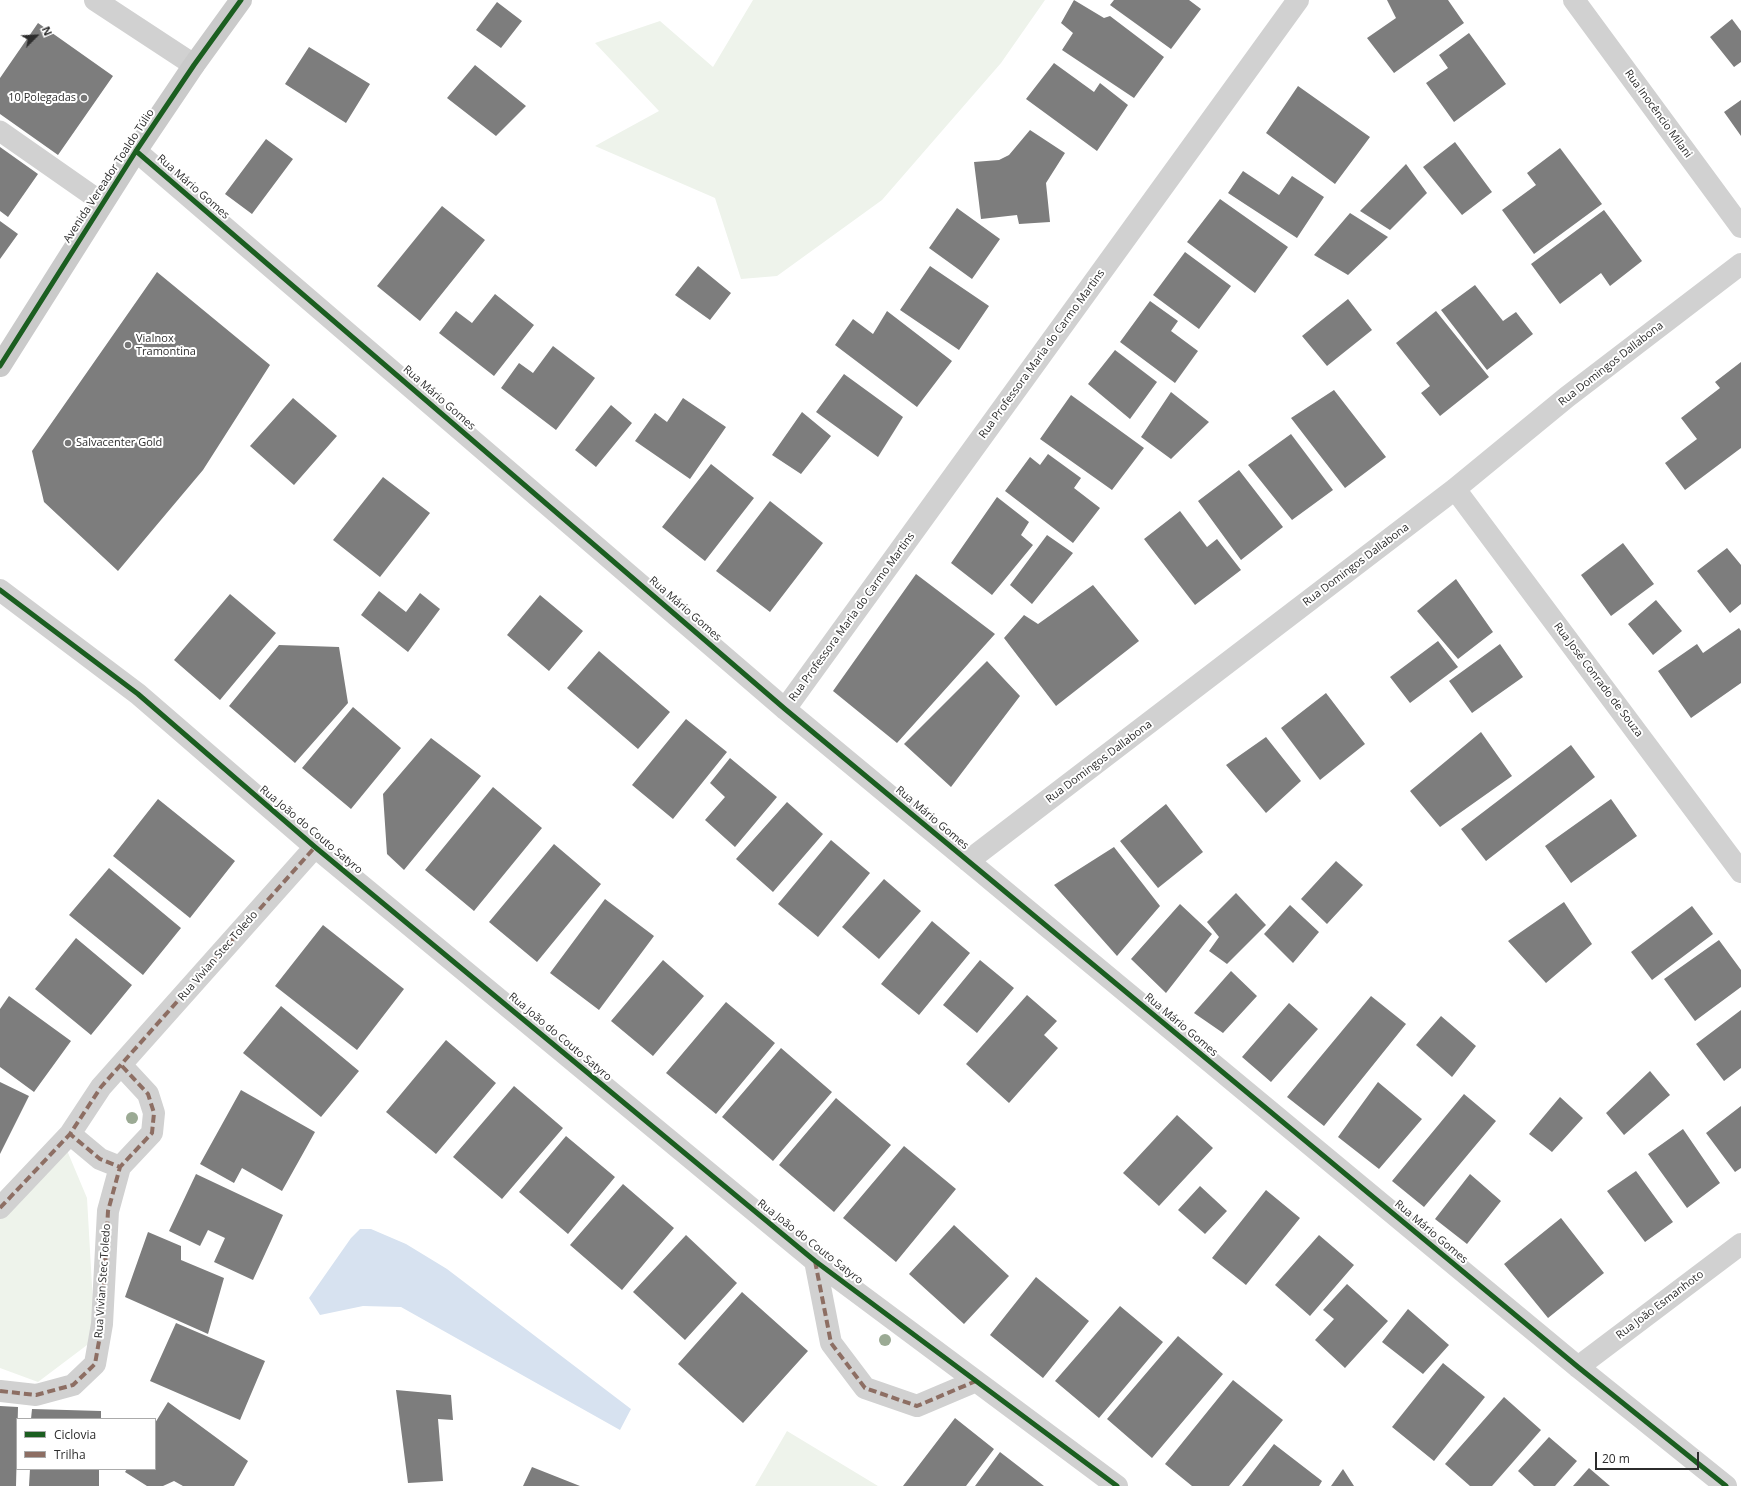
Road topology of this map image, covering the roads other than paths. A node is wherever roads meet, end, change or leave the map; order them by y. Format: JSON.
{"nodes":[{"id":1,"x":95,"y":0,"type":"edge"},
{"id":2,"x":241,"y":0,"type":"edge"},
{"id":3,"x":1298,"y":0,"type":"edge"},
{"id":4,"x":1574,"y":0,"type":"edge"},
{"id":5,"x":194,"y":65,"type":"junction"},
{"id":6,"x":0,"y":131,"type":"edge"},
{"id":7,"x":136,"y":151,"type":"junction"},
{"id":8,"x":103,"y":203,"type":"junction"},
{"id":9,"x":1741,"y":227,"type":"edge"},
{"id":10,"x":1741,"y":264,"type":"edge"},
{"id":11,"x":0,"y":366,"type":"edge"},
{"id":12,"x":1454,"y":489,"type":"junction"},
{"id":13,"x":0,"y":590,"type":"edge"},
{"id":14,"x":786,"y":709,"type":"junction"},
{"id":15,"x":315,"y":847,"type":"junction"},
{"id":16,"x":968,"y":862,"type":"junction"},
{"id":17,"x":1741,"y":872,"type":"edge"},
{"id":18,"x":122,"y":1066,"type":"junction"},
{"id":19,"x":70,"y":1134,"type":"junction"},
{"id":20,"x":120,"y":1167,"type":"junction"},
{"id":21,"x":0,"y":1208,"type":"edge"},
{"id":22,"x":1741,"y":1244,"type":"edge"},
{"id":23,"x":815,"y":1261,"type":"junction"},
{"id":24,"x":1578,"y":1367,"type":"junction"},
{"id":25,"x":976,"y":1381,"type":"junction"},
{"id":26,"x":0,"y":1391,"type":"edge"},
{"id":27,"x":1118,"y":1486,"type":"edge"},
{"id":28,"x":1726,"y":1486,"type":"edge"}],
"edges":[{"from":1,"to":5,"type":"street"},
{"from":2,"to":5,"type":"main road","name":"Avenida Vereador Toaldo Túlio"},
{"from":3,"to":14,"type":"street","name":"Rua Professora Maria do Carmo Martins"},
{"from":4,"to":9,"type":"street","name":"Rua Inocêncio Milani"},
{"from":5,"to":7,"type":"main road","name":"Avenida Vereador Toaldo Túlio"},
{"from":6,"to":8,"type":"lane"},
{"from":7,"to":8,"type":"main road","name":"Avenida Vereador Toaldo Túlio"},
{"from":7,"to":14,"type":"street","name":"Rua Mário Gomes"},
{"from":8,"to":11,"type":"main road","name":"Avenida Vereador Toaldo Túlio"},
{"from":10,"to":12,"type":"street","name":"Rua Domingos Dallabona"},
{"from":12,"to":16,"type":"street","name":"Rua Domingos Dallabona"},
{"from":12,"to":17,"type":"street","name":"Rua José Conrado de Souza"},
{"from":13,"to":15,"type":"street","name":"Rua João do Couto Satyro"},
{"from":14,"to":16,"type":"street","name":"Rua Mário Gomes"},
{"from":15,"to":18,"type":"street","name":"Rua Vivian Stec Toledo"},
{"from":15,"to":23,"type":"street","name":"Rua João do Couto Satyro"},
{"from":16,"to":24,"type":"street","name":"Rua Mário Gomes"},
{"from":18,"to":19,"type":"street","name":"Rua Vivian Stec Toledo"},
{"from":18,"to":20,"type":"street","name":"Rua Vivian Stec Toledo"},
{"from":19,"to":20,"type":"street"},
{"from":19,"to":21,"type":"street","name":"Rua Vivian Stec Toledo"},
{"from":20,"to":26,"type":"street","name":"Rua Vivian Stec Toledo"},
{"from":22,"to":24,"type":"street","name":"Rua João Esmanhoto"},
{"from":23,"to":25,"type":"street","name":"Rua João do Couto Satyro"},
{"from":23,"to":25,"type":"street","name":"Rua João do Couto Satyro"},
{"from":24,"to":28,"type":"street","name":"Rua Mário Gomes"},
{"from":25,"to":27,"type":"street","name":"Rua João do Couto Satyro"}]}
